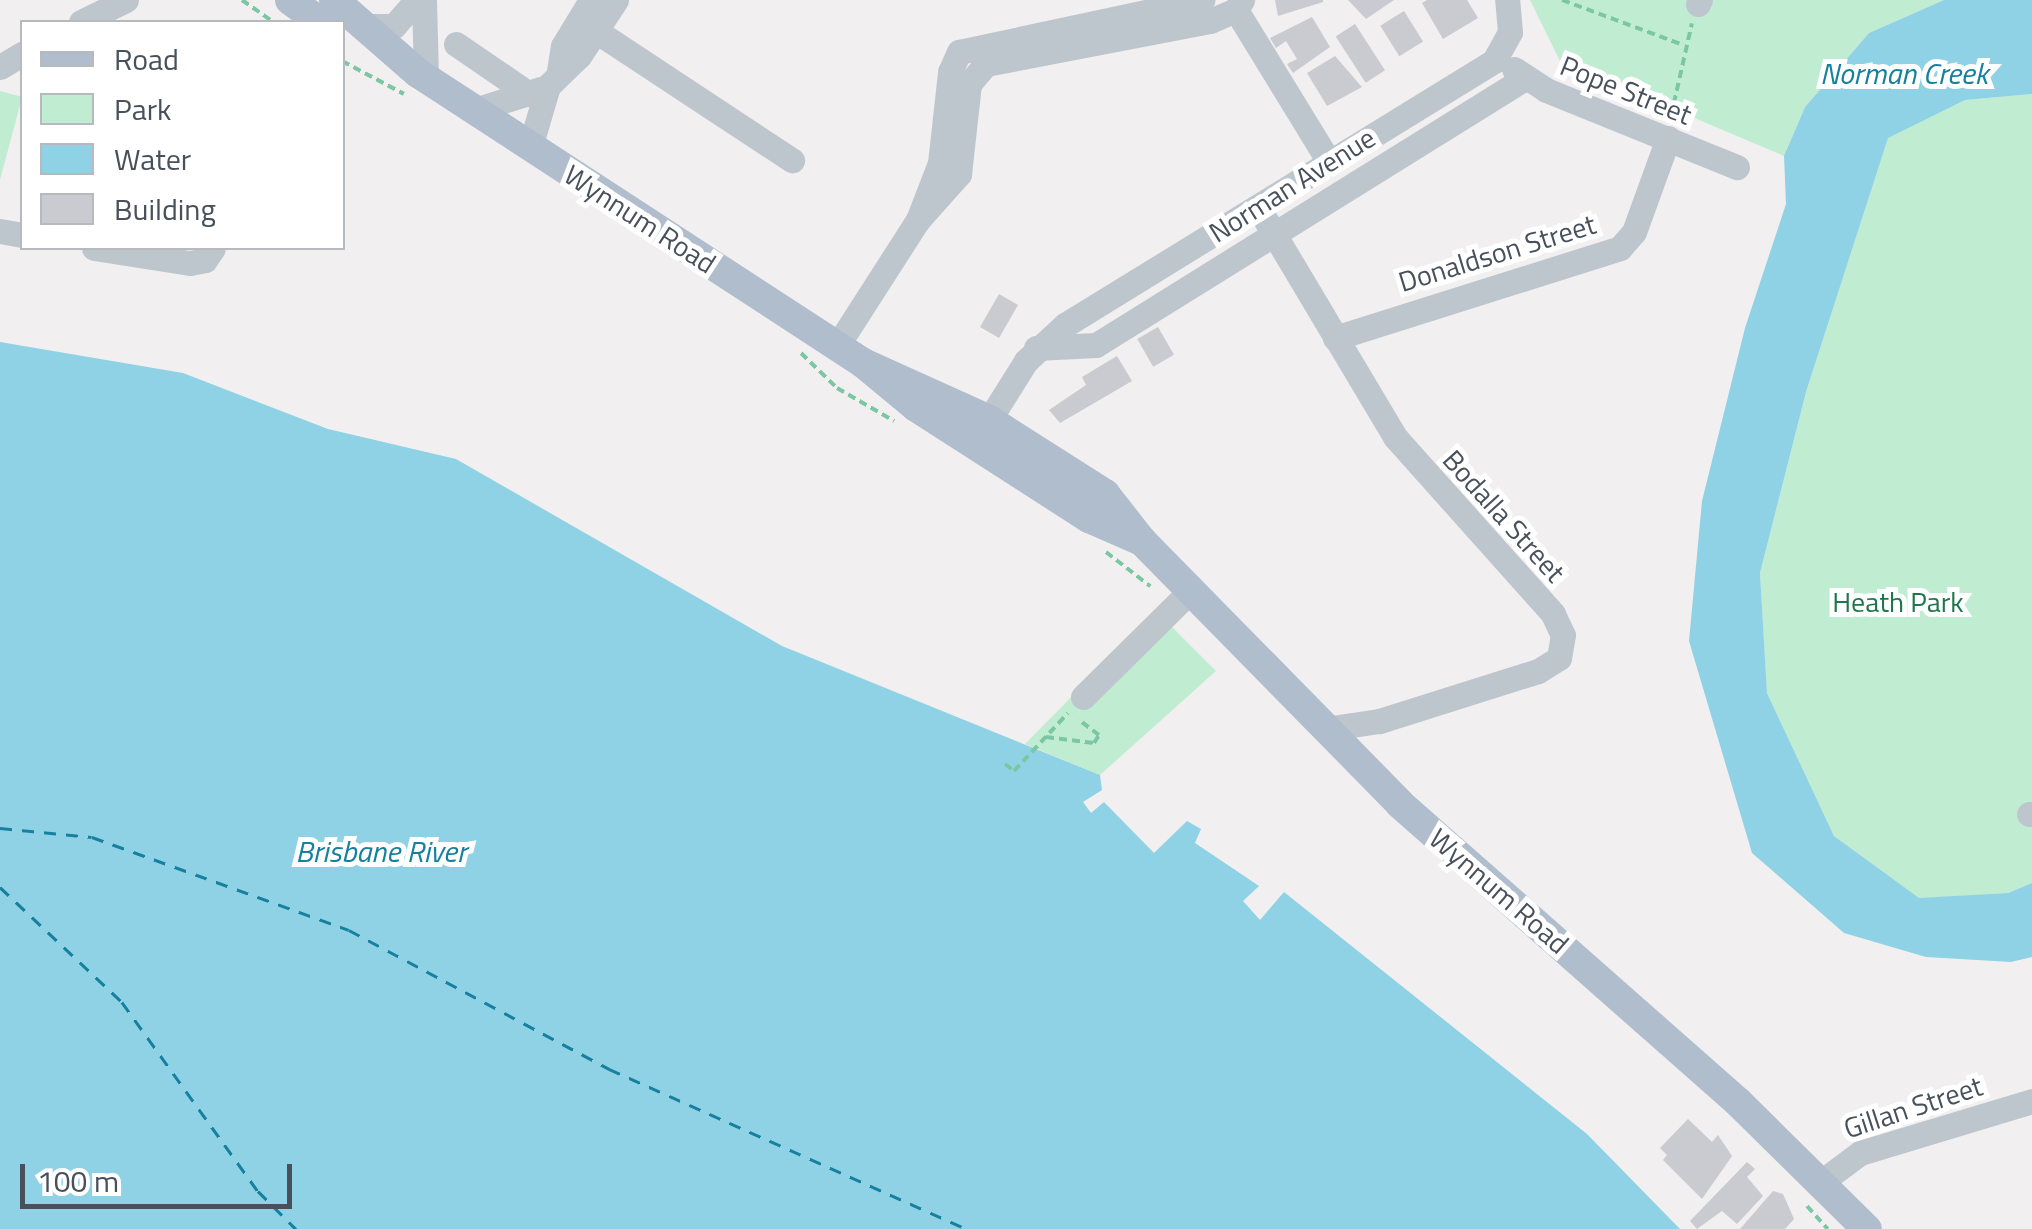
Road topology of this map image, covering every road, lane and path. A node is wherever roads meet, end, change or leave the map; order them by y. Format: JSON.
{"nodes":[{"id":1,"x":126,"y":0,"type":"edge"},
{"id":2,"x":242,"y":0,"type":"edge"},
{"id":3,"x":334,"y":0,"type":"edge"},
{"id":4,"x":421,"y":0,"type":"edge"},
{"id":5,"x":590,"y":0,"type":"edge"},
{"id":6,"x":616,"y":0,"type":"edge"},
{"id":7,"x":1202,"y":0,"type":"edge"},
{"id":8,"x":1507,"y":0,"type":"edge"},
{"id":9,"x":1562,"y":0,"type":"edge"},
{"id":10,"x":1699,"y":2,"type":"edge"},
{"id":11,"x":1239,"y":5,"type":"edge"},
{"id":12,"x":85,"y":20,"type":"edge"},
{"id":13,"x":270,"y":20,"type":"edge"},
{"id":14,"x":353,"y":31,"type":"edge"},
{"id":15,"x":596,"y":31,"type":"junction"},
{"id":16,"x":456,"y":44,"type":"dead end"},
{"id":17,"x":1684,"y":45,"type":"junction"},
{"id":18,"x":1502,"y":54,"type":"junction"},
{"id":19,"x":422,"y":75,"type":"junction"},
{"id":20,"x":1525,"y":78,"type":"junction"},
{"id":21,"x":545,"y":83,"type":"junction"},
{"id":22,"x":474,"y":110,"type":"junction"},
{"id":23,"x":1668,"y":138,"type":"junction"},
{"id":24,"x":530,"y":148,"type":"junction"},
{"id":25,"x":792,"y":160,"type":"dead end"},
{"id":26,"x":1329,"y":162,"type":"junction"},
{"id":27,"x":1737,"y":167,"type":"dead end"},
{"id":28,"x":1258,"y":207,"type":"junction"},
{"id":29,"x":918,"y":220,"type":"junction"},
{"id":30,"x":1274,"y":237,"type":"junction"},
{"id":31,"x":107,"y":250,"type":"edge"},
{"id":32,"x":212,"y":250,"type":"edge"},
{"id":33,"x":1334,"y":338,"type":"junction"},
{"id":34,"x":1036,"y":348,"type":"junction"},
{"id":35,"x":850,"y":354,"type":"junction"},
{"id":36,"x":982,"y":431,"type":"junction"},
{"id":37,"x":1192,"y":590,"type":"junction"},
{"id":38,"x":1076,"y":705,"type":"joint"},
{"id":39,"x":1058,"y":725,"type":"dead end"},
{"id":40,"x":1324,"y":729,"type":"junction"},
{"id":41,"x":1046,"y":738,"type":"junction"},
{"id":42,"x":1005,"y":764,"type":"dead end"},
{"id":43,"x":2032,"y":1100,"type":"edge"},
{"id":44,"x":1821,"y":1182,"type":"junction"},
{"id":45,"x":1868,"y":1229,"type":"edge"}],
"edges":[{"from":1,"to":12,"type":"street"},
{"from":2,"to":13,"type":"path"},
{"from":3,"to":14,"type":"main road","name":"Wynnum Road"},
{"from":4,"to":14,"type":"street"},
{"from":4,"to":19,"type":"street"},
{"from":5,"to":21,"type":"street"},
{"from":6,"to":15,"type":"street"},
{"from":7,"to":29,"type":"street"},
{"from":8,"to":18,"type":"street"},
{"from":9,"to":17,"type":"path"},
{"from":10,"to":17,"type":"path"},
{"from":11,"to":26,"type":"street"},
{"from":11,"to":29,"type":"street"},
{"from":14,"to":19,"type":"main road","name":"Wynnum Road"},
{"from":15,"to":21,"type":"street"},
{"from":15,"to":25,"type":"street"},
{"from":16,"to":21,"type":"street"},
{"from":17,"to":23,"type":"path"},
{"from":18,"to":20,"type":"street","name":"Pope Street"},
{"from":18,"to":26,"type":"street","name":"Norman Avenue"},
{"from":19,"to":22,"type":"main road","name":"Wynnum Road"},
{"from":20,"to":23,"type":"street","name":"Pope Street"},
{"from":20,"to":30,"type":"street","name":"Norman Avenue"},
{"from":21,"to":22,"type":"street"},
{"from":21,"to":24,"type":"street"},
{"from":22,"to":24,"type":"main road","name":"Wynnum Road"},
{"from":23,"to":27,"type":"street","name":"Pope Street"},
{"from":23,"to":33,"type":"street","name":"Donaldson Street"},
{"from":24,"to":35,"type":"main road","name":"Wynnum Road"},
{"from":26,"to":28,"type":"street","name":"Norman Avenue"},
{"from":28,"to":30,"type":"street","name":"Bodalla Street"},
{"from":28,"to":34,"type":"street","name":"Norman Avenue"},
{"from":29,"to":35,"type":"street"},
{"from":30,"to":33,"type":"street","name":"Bodalla Street"},
{"from":30,"to":34,"type":"street","name":"Norman Avenue"},
{"from":31,"to":32,"type":"street"},
{"from":33,"to":40,"type":"street","name":"Bodalla Street"},
{"from":34,"to":36,"type":"street","name":"Norman Avenue"},
{"from":35,"to":36,"type":"main road","name":"Wynnum Road"},
{"from":36,"to":37,"type":"main road","name":"Wynnum Road"},
{"from":37,"to":38,"type":"street"},
{"from":37,"to":40,"type":"main road","name":"Wynnum Road"},
{"from":38,"to":41,"type":"path"},
{"from":39,"to":41,"type":"path"},
{"from":40,"to":44,"type":"main road","name":"Wynnum Road"},
{"from":41,"to":42,"type":"path"},
{"from":43,"to":44,"type":"street","name":"Gillan Street"},
{"from":44,"to":45,"type":"main road","name":"Wynnum Road"}]}
